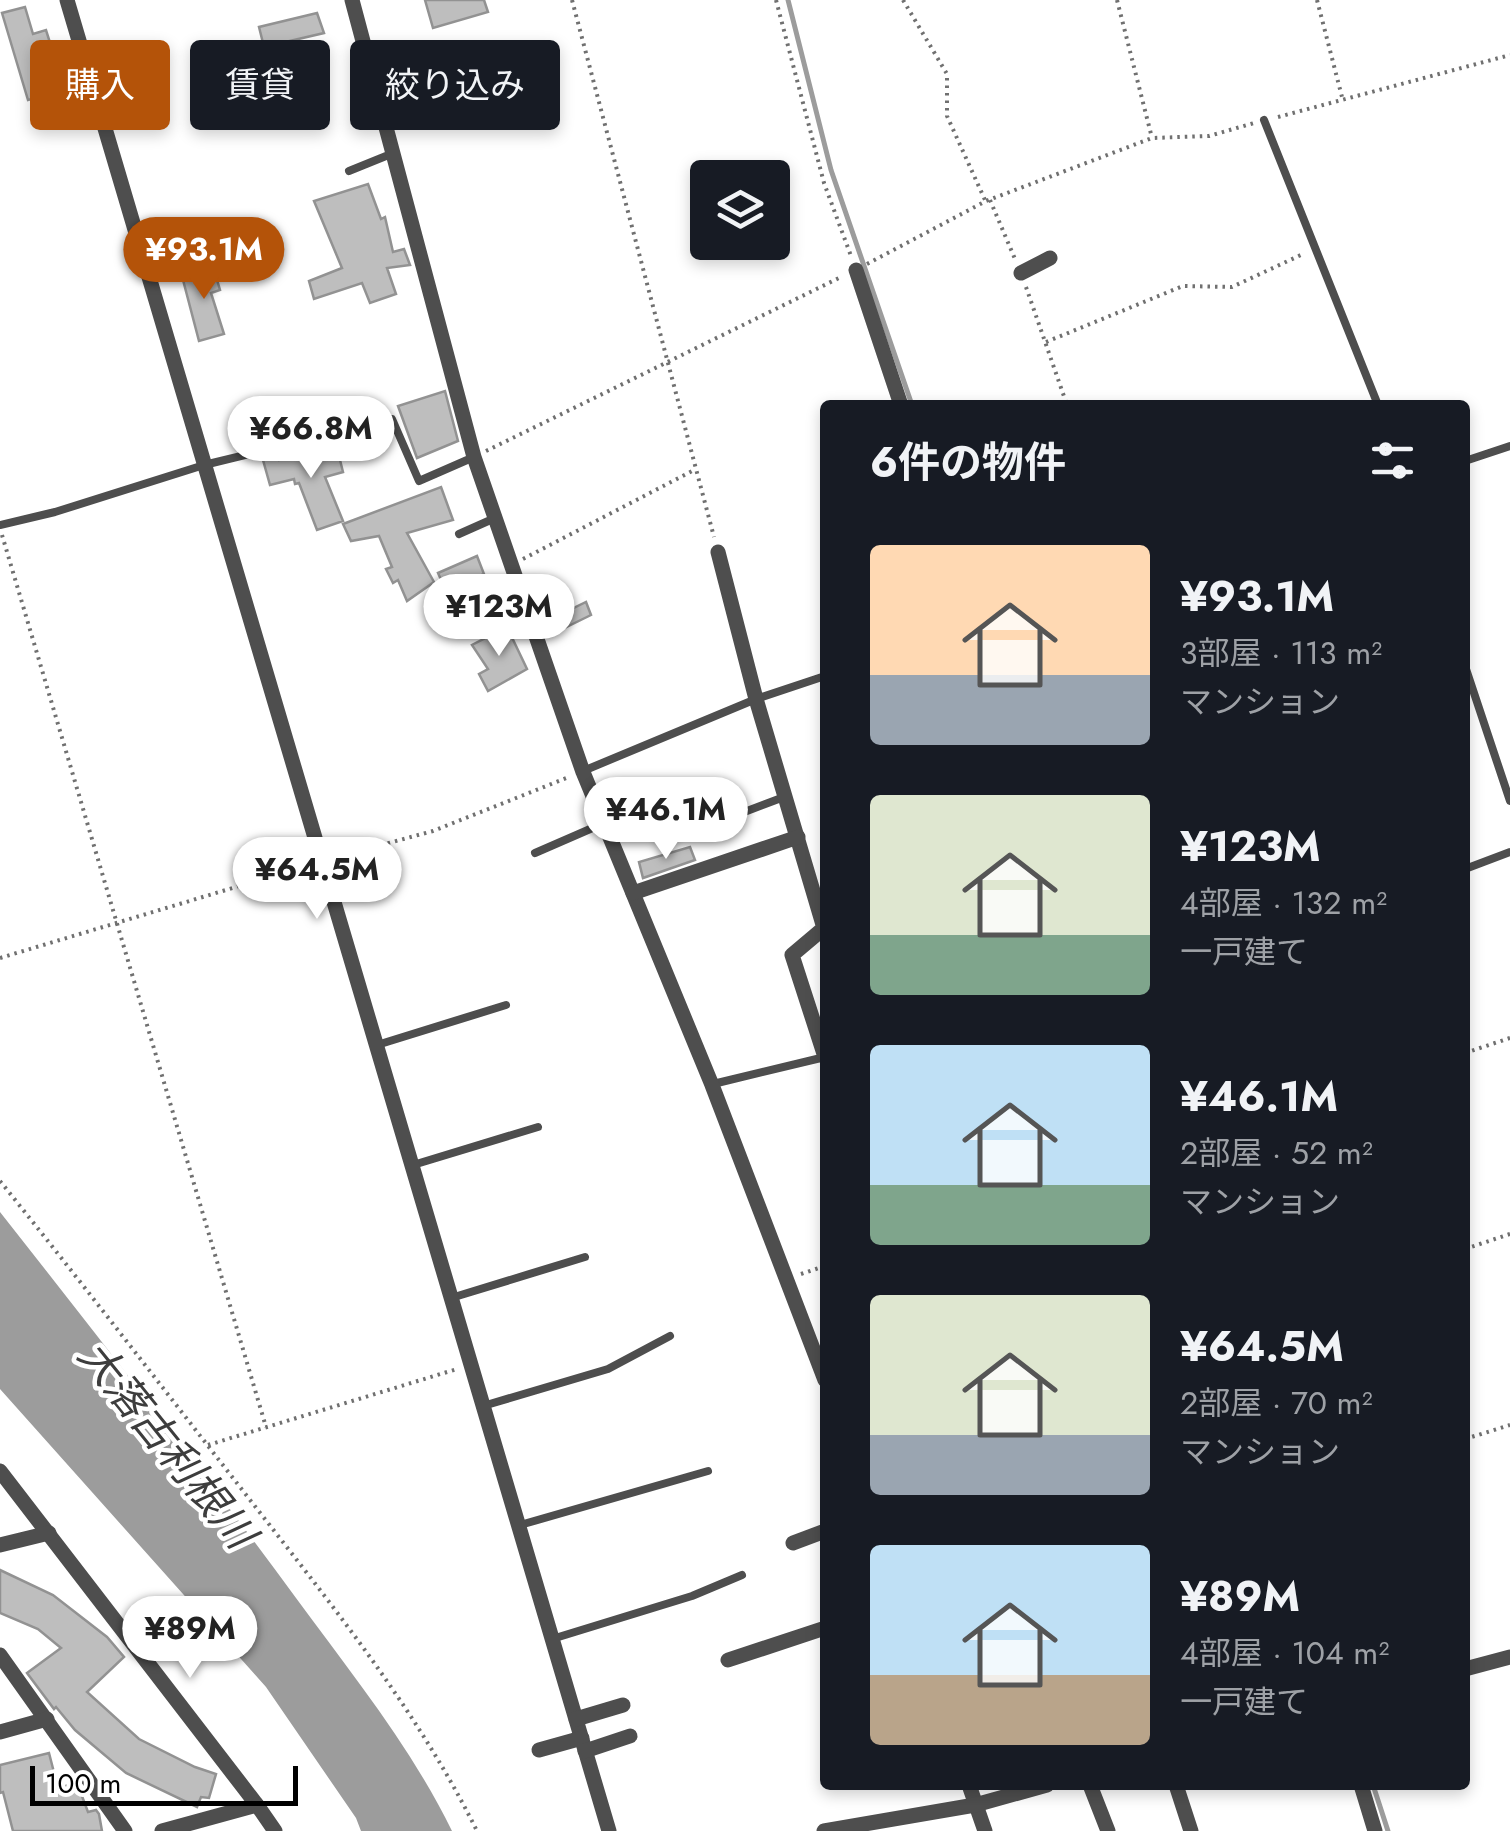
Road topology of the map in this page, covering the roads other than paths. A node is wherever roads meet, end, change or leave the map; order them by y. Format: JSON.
{"nodes":[{"id":1,"x":68,"y":0,"type":"edge"},
{"id":2,"x":352,"y":0,"type":"edge"},
{"id":3,"x":1264,"y":120,"type":"road end"},
{"id":4,"x":393,"y":154,"type":"junction"},
{"id":5,"x":349,"y":171,"type":"dead end"},
{"id":6,"x":1050,"y":258,"type":"dead end"},
{"id":7,"x":856,"y":270,"type":"road end"},
{"id":8,"x":1021,"y":273,"type":"dead end"},
{"id":9,"x":899,"y":400,"type":"edge"},
{"id":10,"x":1376,"y":400,"type":"edge"},
{"id":11,"x":1510,"y":446,"type":"edge"},
{"id":12,"x":474,"y":458,"type":"junction"},
{"id":13,"x":1470,"y":459,"type":"edge"},
{"id":14,"x":204,"y":465,"type":"junction"},
{"id":15,"x":494,"y":518,"type":"junction"},
{"id":16,"x":0,"y":527,"type":"edge"},
{"id":17,"x":459,"y":534,"type":"dead end"},
{"id":18,"x":718,"y":552,"type":"road end"},
{"id":19,"x":820,"y":678,"type":"edge"},
{"id":20,"x":1470,"y":681,"type":"edge"},
{"id":21,"x":756,"y":699,"type":"junction"},
{"id":22,"x":583,"y":772,"type":"junction"},
{"id":23,"x":786,"y":796,"type":"junction"},
{"id":24,"x":1510,"y":800,"type":"edge"},
{"id":25,"x":718,"y":822,"type":"dead end"},
{"id":26,"x":604,"y":823,"type":"junction"},
{"id":27,"x":798,"y":838,"type":"junction"},
{"id":28,"x":1510,"y":852,"type":"edge"},
{"id":29,"x":536,"y":853,"type":"dead end"},
{"id":30,"x":1470,"y":867,"type":"edge"},
{"id":31,"x":633,"y":893,"type":"junction"},
{"id":32,"x":820,"y":914,"type":"edge"},
{"id":33,"x":820,"y":932,"type":"edge"},
{"id":34,"x":506,"y":1004,"type":"dead end"},
{"id":35,"x":820,"y":1042,"type":"edge"},
{"id":36,"x":376,"y":1045,"type":"junction"},
{"id":37,"x":820,"y":1058,"type":"edge"},
{"id":38,"x":712,"y":1084,"type":"junction"},
{"id":39,"x":538,"y":1128,"type":"dead end"},
{"id":40,"x":412,"y":1165,"type":"junction"},
{"id":41,"x":585,"y":1257,"type":"dead end"},
{"id":42,"x":451,"y":1298,"type":"junction"},
{"id":43,"x":670,"y":1336,"type":"dead end"},
{"id":44,"x":820,"y":1367,"type":"edge"},
{"id":45,"x":483,"y":1406,"type":"junction"},
{"id":46,"x":0,"y":1471,"type":"edge"},
{"id":47,"x":708,"y":1472,"type":"dead end"},
{"id":48,"x":519,"y":1526,"type":"junction"},
{"id":49,"x":48,"y":1533,"type":"junction"},
{"id":50,"x":820,"y":1533,"type":"edge"},
{"id":51,"x":793,"y":1543,"type":"dead end"},
{"id":52,"x":0,"y":1546,"type":"edge"},
{"id":53,"x":742,"y":1575,"type":"dead end"},
{"id":54,"x":820,"y":1630,"type":"edge"},
{"id":55,"x":552,"y":1639,"type":"junction"},
{"id":56,"x":0,"y":1655,"type":"edge"},
{"id":57,"x":1510,"y":1657,"type":"edge"},
{"id":58,"x":728,"y":1660,"type":"dead end"},
{"id":59,"x":1470,"y":1668,"type":"edge"},
{"id":60,"x":623,"y":1705,"type":"dead end"},
{"id":61,"x":47,"y":1719,"type":"junction"},
{"id":62,"x":576,"y":1719,"type":"junction"},
{"id":63,"x":0,"y":1732,"type":"edge"},
{"id":64,"x":630,"y":1736,"type":"dead end"},
{"id":65,"x":584,"y":1744,"type":"junction"},
{"id":66,"x":540,"y":1750,"type":"dead end"},
{"id":67,"x":970,"y":1790,"type":"edge"},
{"id":68,"x":1029,"y":1790,"type":"edge"},
{"id":69,"x":1092,"y":1790,"type":"edge"},
{"id":70,"x":1178,"y":1790,"type":"edge"},
{"id":71,"x":1363,"y":1790,"type":"edge"},
{"id":72,"x":257,"y":1805,"type":"junction"},
{"id":73,"x":974,"y":1805,"type":"junction"},
{"id":74,"x":126,"y":1831,"type":"edge"},
{"id":75,"x":162,"y":1831,"type":"edge"},
{"id":76,"x":274,"y":1831,"type":"edge"},
{"id":77,"x":609,"y":1831,"type":"edge"},
{"id":78,"x":824,"y":1831,"type":"edge"},
{"id":79,"x":986,"y":1831,"type":"edge"},
{"id":80,"x":1108,"y":1831,"type":"edge"},
{"id":81,"x":1191,"y":1831,"type":"edge"},
{"id":82,"x":1376,"y":1831,"type":"edge"}],
"edges":[{"from":1,"to":14,"type":"street"},
{"from":2,"to":4,"type":"street"},
{"from":3,"to":10,"type":"lane"},
{"from":4,"to":5,"type":"lane"},
{"from":4,"to":12,"type":"street"},
{"from":6,"to":8,"type":"street"},
{"from":7,"to":9,"type":"street"},
{"from":11,"to":13,"type":"lane"},
{"from":12,"to":14,"type":"lane"},
{"from":12,"to":15,"type":"street"},
{"from":14,"to":16,"type":"lane"},
{"from":14,"to":36,"type":"street"},
{"from":15,"to":17,"type":"lane"},
{"from":15,"to":22,"type":"street"},
{"from":18,"to":21,"type":"street"},
{"from":19,"to":21,"type":"lane"},
{"from":20,"to":24,"type":"lane"},
{"from":21,"to":22,"type":"lane"},
{"from":21,"to":23,"type":"street"},
{"from":22,"to":26,"type":"street"},
{"from":23,"to":25,"type":"lane"},
{"from":23,"to":27,"type":"street"},
{"from":26,"to":29,"type":"lane"},
{"from":26,"to":31,"type":"street"},
{"from":27,"to":31,"type":"street"},
{"from":27,"to":32,"type":"street"},
{"from":28,"to":30,"type":"lane"},
{"from":31,"to":38,"type":"street"},
{"from":33,"to":35,"type":"street"},
{"from":34,"to":36,"type":"lane"},
{"from":36,"to":40,"type":"street"},
{"from":37,"to":38,"type":"lane"},
{"from":38,"to":44,"type":"street"},
{"from":39,"to":40,"type":"lane"},
{"from":40,"to":42,"type":"street"},
{"from":41,"to":42,"type":"lane"},
{"from":42,"to":45,"type":"street"},
{"from":43,"to":45,"type":"lane"},
{"from":45,"to":48,"type":"street"},
{"from":46,"to":49,"type":"street"},
{"from":47,"to":48,"type":"lane"},
{"from":48,"to":55,"type":"street"},
{"from":49,"to":52,"type":"street"},
{"from":49,"to":72,"type":"street"},
{"from":50,"to":51,"type":"street"},
{"from":53,"to":55,"type":"lane"},
{"from":54,"to":58,"type":"street"},
{"from":55,"to":62,"type":"street"},
{"from":56,"to":61,"type":"street"},
{"from":57,"to":59,"type":"street"},
{"from":60,"to":62,"type":"street"},
{"from":61,"to":63,"type":"street"},
{"from":61,"to":74,"type":"street"},
{"from":62,"to":65,"type":"street"},
{"from":64,"to":65,"type":"street"},
{"from":65,"to":66,"type":"street"},
{"from":65,"to":77,"type":"street"},
{"from":67,"to":73,"type":"street"},
{"from":68,"to":73,"type":"street"},
{"from":69,"to":80,"type":"street"},
{"from":70,"to":81,"type":"street"},
{"from":71,"to":82,"type":"street"},
{"from":72,"to":75,"type":"street"},
{"from":72,"to":76,"type":"street"},
{"from":73,"to":78,"type":"street"},
{"from":73,"to":79,"type":"street"}]}
